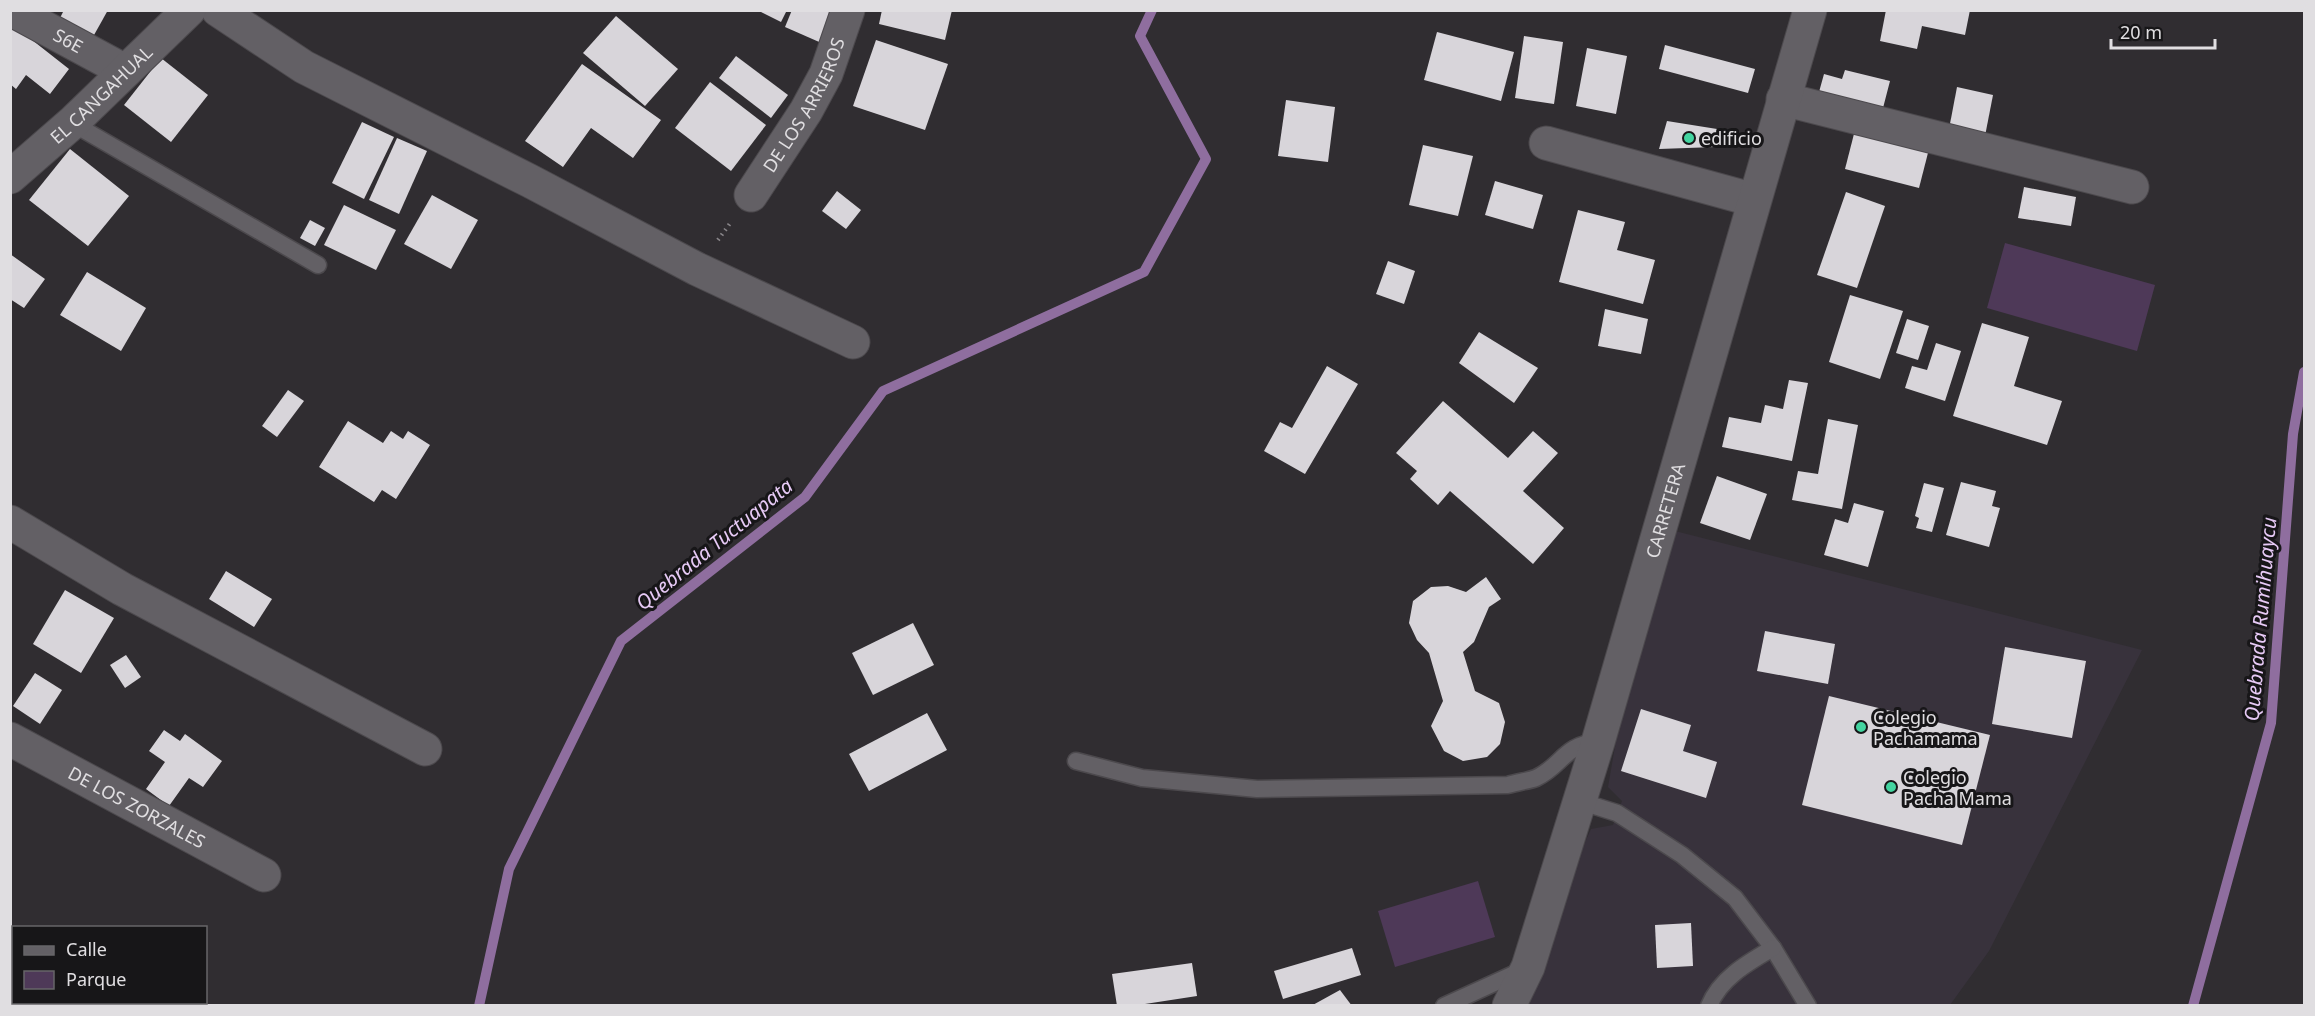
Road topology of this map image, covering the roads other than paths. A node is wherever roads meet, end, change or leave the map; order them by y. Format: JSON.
{"nodes":[{"id":1,"x":12,"y":10,"type":"edge"},
{"id":2,"x":189,"y":10,"type":"edge"},
{"id":3,"x":218,"y":10,"type":"edge"},
{"id":4,"x":848,"y":10,"type":"edge"},
{"id":5,"x":1810,"y":10,"type":"edge"},
{"id":6,"x":124,"y":71,"type":"junction"},
{"id":7,"x":1783,"y":99,"type":"junction"},
{"id":8,"x":72,"y":123,"type":"junction"},
{"id":9,"x":1546,"y":143,"type":"dead end"},
{"id":10,"x":12,"y":174,"type":"edge"},
{"id":11,"x":2132,"y":187,"type":"dead end"},
{"id":12,"x":751,"y":195,"type":"road end"},
{"id":13,"x":1754,"y":200,"type":"junction"},
{"id":14,"x":318,"y":266,"type":"dead end"},
{"id":15,"x":853,"y":342,"type":"dead end"},
{"id":16,"x":10,"y":522,"type":"edge"},
{"id":17,"x":10,"y":739,"type":"edge"},
{"id":18,"x":1598,"y":742,"type":"junction"},
{"id":19,"x":426,"y":749,"type":"dead end"},
{"id":20,"x":1076,"y":761,"type":"dead end"},
{"id":21,"x":1579,"y":801,"type":"junction"},
{"id":22,"x":264,"y":875,"type":"dead end"},
{"id":23,"x":1773,"y":948,"type":"junction"},
{"id":24,"x":1528,"y":967,"type":"junction"},
{"id":25,"x":1444,"y":1005,"type":"edge"},
{"id":26,"x":1509,"y":1005,"type":"edge"},
{"id":27,"x":1709,"y":1005,"type":"edge"},
{"id":28,"x":1808,"y":1005,"type":"edge"}],
"edges":[{"from":1,"to":6,"type":"street","name":"S6E"},
{"from":2,"to":6,"type":"street","name":"EL CANGAHUAL"},
{"from":3,"to":15,"type":"street"},
{"from":4,"to":12,"type":"street","name":"DE LOS ARRIEROS"},
{"from":5,"to":7,"type":"street","name":"CARRETERA"},
{"from":6,"to":8,"type":"street","name":"EL CANGAHUAL"},
{"from":7,"to":11,"type":"street"},
{"from":7,"to":13,"type":"street","name":"CARRETERA"},
{"from":8,"to":10,"type":"street","name":"EL CANGAHUAL"},
{"from":8,"to":14,"type":"lane"},
{"from":9,"to":13,"type":"street"},
{"from":13,"to":18,"type":"street","name":"CARRETERA"},
{"from":16,"to":19,"type":"street"},
{"from":17,"to":22,"type":"street","name":"DE LOS ZORZALES"},
{"from":18,"to":20,"type":"lane"},
{"from":18,"to":21,"type":"street","name":"CARRETERA"},
{"from":21,"to":23,"type":"lane"},
{"from":21,"to":24,"type":"street","name":"CARRETERA"},
{"from":23,"to":27,"type":"lane"},
{"from":23,"to":28,"type":"lane"},
{"from":24,"to":25,"type":"lane"},
{"from":24,"to":26,"type":"street","name":"CARRETERA"}]}
